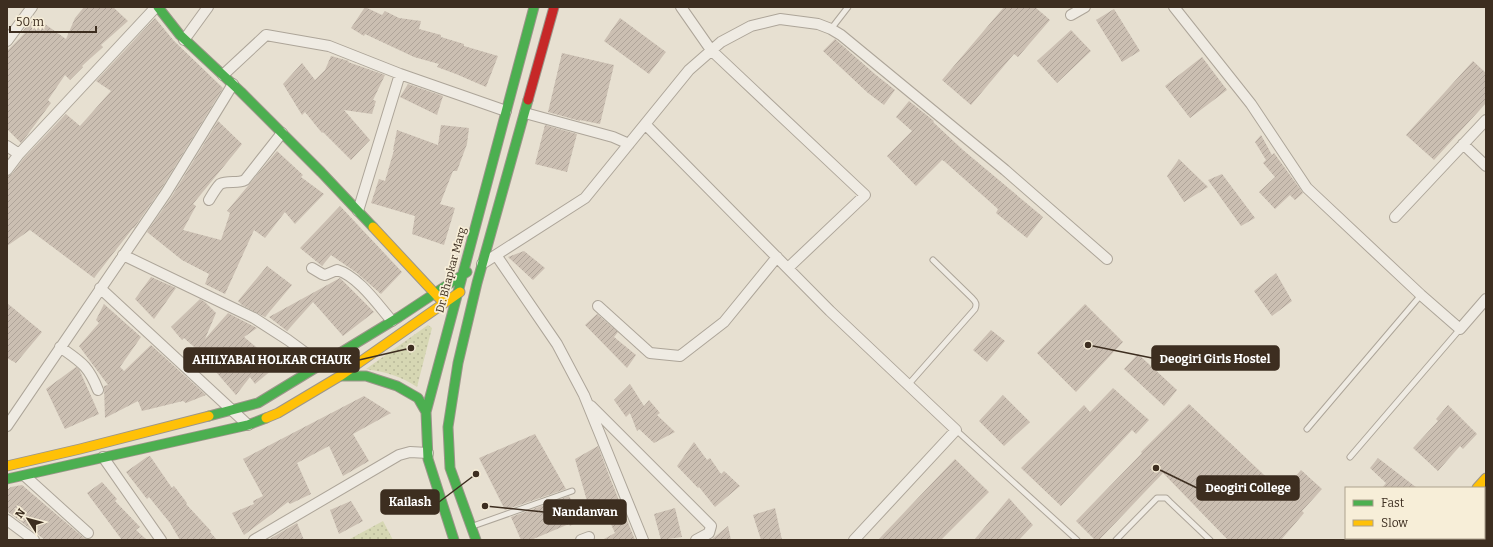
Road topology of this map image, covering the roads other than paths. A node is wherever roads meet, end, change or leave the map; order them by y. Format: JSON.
{"nodes":[{"id":1,"x":32,"y":7,"type":"edge"},
{"id":2,"x":157,"y":7,"type":"edge"},
{"id":3,"x":208,"y":7,"type":"edge"},
{"id":4,"x":534,"y":7,"type":"edge"},
{"id":5,"x":554,"y":7,"type":"edge"},
{"id":6,"x":681,"y":7,"type":"edge"},
{"id":7,"x":848,"y":7,"type":"edge"},
{"id":8,"x":1085,"y":7,"type":"edge"},
{"id":9,"x":1174,"y":7,"type":"edge"},
{"id":10,"x":1071,"y":16,"type":"dead end"},
{"id":11,"x":831,"y":29,"type":"junction"},
{"id":12,"x":7,"y":40,"type":"edge"},
{"id":13,"x":184,"y":40,"type":"junction"},
{"id":14,"x":711,"y":50,"type":"junction"},
{"id":15,"x":400,"y":74,"type":"junction"},
{"id":16,"x":223,"y":75,"type":"junction"},
{"id":17,"x":233,"y":84,"type":"junction"},
{"id":18,"x":506,"y":111,"type":"junction"},
{"id":19,"x":525,"y":113,"type":"junction"},
{"id":20,"x":1486,"y":120,"type":"edge"},
{"id":21,"x":645,"y":124,"type":"junction"},
{"id":22,"x":282,"y":133,"type":"junction"},
{"id":23,"x":629,"y":144,"type":"junction"},
{"id":24,"x":1463,"y":144,"type":"junction"},
{"id":25,"x":7,"y":146,"type":"edge"},
{"id":26,"x":18,"y":154,"type":"junction"},
{"id":27,"x":1486,"y":166,"type":"edge"},
{"id":28,"x":7,"y":170,"type":"edge"},
{"id":29,"x":209,"y":200,"type":"dead end"},
{"id":30,"x":358,"y":211,"type":"junction"},
{"id":31,"x":1395,"y":216,"type":"dead end"},
{"id":32,"x":123,"y":255,"type":"junction"},
{"id":33,"x":496,"y":255,"type":"junction"},
{"id":34,"x":777,"y":257,"type":"junction"},
{"id":35,"x":1107,"y":259,"type":"dead end"},
{"id":36,"x":933,"y":260,"type":"dead end"},
{"id":37,"x":482,"y":264,"type":"junction"},
{"id":38,"x":312,"y":268,"type":"dead end"},
{"id":39,"x":788,"y":268,"type":"junction"},
{"id":40,"x":463,"y":274,"type":"junction"},
{"id":41,"x":476,"y":283,"type":"junction"},
{"id":42,"x":100,"y":288,"type":"junction"},
{"id":43,"x":436,"y":293,"type":"junction"},
{"id":44,"x":457,"y":293,"type":"junction"},
{"id":45,"x":1421,"y":296,"type":"junction"},
{"id":46,"x":1486,"y":299,"type":"edge"},
{"id":47,"x":444,"y":304,"type":"junction"},
{"id":48,"x":598,"y":306,"type":"dead end"},
{"id":49,"x":392,"y":321,"type":"junction"},
{"id":50,"x":1460,"y":329,"type":"junction"},
{"id":51,"x":60,"y":347,"type":"junction"},
{"id":52,"x":322,"y":365,"type":"junction"},
{"id":53,"x":340,"y":376,"type":"junction"},
{"id":54,"x":908,"y":385,"type":"junction"},
{"id":55,"x":98,"y":390,"type":"dead end"},
{"id":56,"x":586,"y":402,"type":"junction"},
{"id":57,"x":231,"y":410,"type":"junction"},
{"id":58,"x":426,"y":412,"type":"junction"},
{"id":59,"x":248,"y":425,"type":"junction"},
{"id":60,"x":7,"y":426,"type":"edge"},
{"id":61,"x":1306,"y":429,"type":"dead end"},
{"id":62,"x":956,"y":430,"type":"junction"},
{"id":63,"x":428,"y":453,"type":"junction"},
{"id":64,"x":103,"y":457,"type":"junction"},
{"id":65,"x":1350,"y":457,"type":"dead end"},
{"id":66,"x":7,"y":466,"type":"edge"},
{"id":67,"x":24,"y":476,"type":"junction"},
{"id":68,"x":1486,"y":478,"type":"edge"},
{"id":69,"x":7,"y":479,"type":"edge"},
{"id":70,"x":1479,"y":487,"type":"edge"},
{"id":71,"x":572,"y":491,"type":"dead end"},
{"id":72,"x":7,"y":520,"type":"edge"},
{"id":73,"x":470,"y":527,"type":"junction"},
{"id":74,"x":88,"y":533,"type":"dead end"},
{"id":75,"x":34,"y":540,"type":"edge"},
{"id":76,"x":161,"y":540,"type":"edge"},
{"id":77,"x":254,"y":540,"type":"edge"},
{"id":78,"x":454,"y":540,"type":"edge"},
{"id":79,"x":476,"y":540,"type":"edge"},
{"id":80,"x":643,"y":540,"type":"edge"},
{"id":81,"x":696,"y":540,"type":"edge"},
{"id":82,"x":854,"y":540,"type":"edge"},
{"id":83,"x":1077,"y":540,"type":"edge"},
{"id":84,"x":1116,"y":540,"type":"edge"},
{"id":85,"x":1210,"y":540,"type":"edge"}],
"edges":[{"from":1,"to":12,"type":"street"},
{"from":2,"to":13,"type":"main road"},
{"from":2,"to":26,"type":"street"},
{"from":3,"to":13,"type":"street"},
{"from":4,"to":18,"type":"main road","name":"Dr. Bhapkar Marg"},
{"from":5,"to":19,"type":"main road"},
{"from":6,"to":14,"type":"street"},
{"from":7,"to":11,"type":"lane"},
{"from":8,"to":10,"type":"street"},
{"from":9,"to":45,"type":"street"},
{"from":11,"to":14,"type":"street"},
{"from":11,"to":35,"type":"street"},
{"from":13,"to":16,"type":"main road"},
{"from":14,"to":21,"type":"street"},
{"from":14,"to":39,"type":"street"},
{"from":15,"to":16,"type":"street"},
{"from":15,"to":18,"type":"street"},
{"from":15,"to":30,"type":"street"},
{"from":16,"to":17,"type":"main road"},
{"from":17,"to":22,"type":"main road"},
{"from":17,"to":32,"type":"street"},
{"from":18,"to":40,"type":"main road","name":"Dr. Bhapkar Marg"},
{"from":19,"to":23,"type":"street"},
{"from":19,"to":37,"type":"main road"},
{"from":20,"to":24,"type":"street"},
{"from":21,"to":23,"type":"street"},
{"from":21,"to":34,"type":"street"},
{"from":22,"to":29,"type":"street"},
{"from":22,"to":30,"type":"main road"},
{"from":23,"to":33,"type":"street"},
{"from":24,"to":27,"type":"street"},
{"from":24,"to":31,"type":"street"},
{"from":25,"to":26,"type":"street"},
{"from":26,"to":28,"type":"street"},
{"from":30,"to":43,"type":"main road"},
{"from":32,"to":42,"type":"street"},
{"from":32,"to":52,"type":"street"},
{"from":33,"to":37,"type":"street"},
{"from":33,"to":56,"type":"street"},
{"from":34,"to":39,"type":"street"},
{"from":34,"to":48,"type":"street"},
{"from":36,"to":54,"type":"lane"},
{"from":37,"to":40,"type":"main road"},
{"from":37,"to":41,"type":"main road"},
{"from":38,"to":49,"type":"street"},
{"from":39,"to":54,"type":"street"},
{"from":40,"to":43,"type":"main road"},
{"from":40,"to":44,"type":"main road","name":"Dr. Bhapkar Marg"},
{"from":41,"to":44,"type":"main road"},
{"from":41,"to":73,"type":"main road"},
{"from":42,"to":51,"type":"street"},
{"from":42,"to":57,"type":"street"},
{"from":43,"to":47,"type":"main road"},
{"from":43,"to":49,"type":"main road"},
{"from":44,"to":47,"type":"main road"},
{"from":44,"to":58,"type":"main road","name":"Dr. Bhapkar Marg"},
{"from":45,"to":50,"type":"street"},
{"from":45,"to":61,"type":"lane"},
{"from":46,"to":50,"type":"street"},
{"from":47,"to":53,"type":"main road"},
{"from":49,"to":52,"type":"main road"},
{"from":50,"to":65,"type":"lane"},
{"from":51,"to":55,"type":"street"},
{"from":51,"to":60,"type":"street"},
{"from":52,"to":57,"type":"main road"},
{"from":53,"to":58,"type":"main road"},
{"from":53,"to":59,"type":"main road"},
{"from":54,"to":62,"type":"street"},
{"from":56,"to":80,"type":"street"},
{"from":56,"to":81,"type":"street"},
{"from":57,"to":59,"type":"street"},
{"from":57,"to":66,"type":"main road"},
{"from":58,"to":63,"type":"main road","name":"Dr. Bhapkar Marg"},
{"from":59,"to":64,"type":"main road"},
{"from":62,"to":82,"type":"street"},
{"from":62,"to":83,"type":"lane"},
{"from":63,"to":77,"type":"street"},
{"from":63,"to":78,"type":"main road","name":"Dr. Bhapkar Marg"},
{"from":64,"to":67,"type":"main road"},
{"from":64,"to":76,"type":"street"},
{"from":67,"to":69,"type":"main road"},
{"from":67,"to":74,"type":"street"},
{"from":68,"to":70,"type":"main road"},
{"from":71,"to":73,"type":"lane"},
{"from":72,"to":75,"type":"street"},
{"from":73,"to":79,"type":"main road"},
{"from":84,"to":85,"type":"lane"}]}
